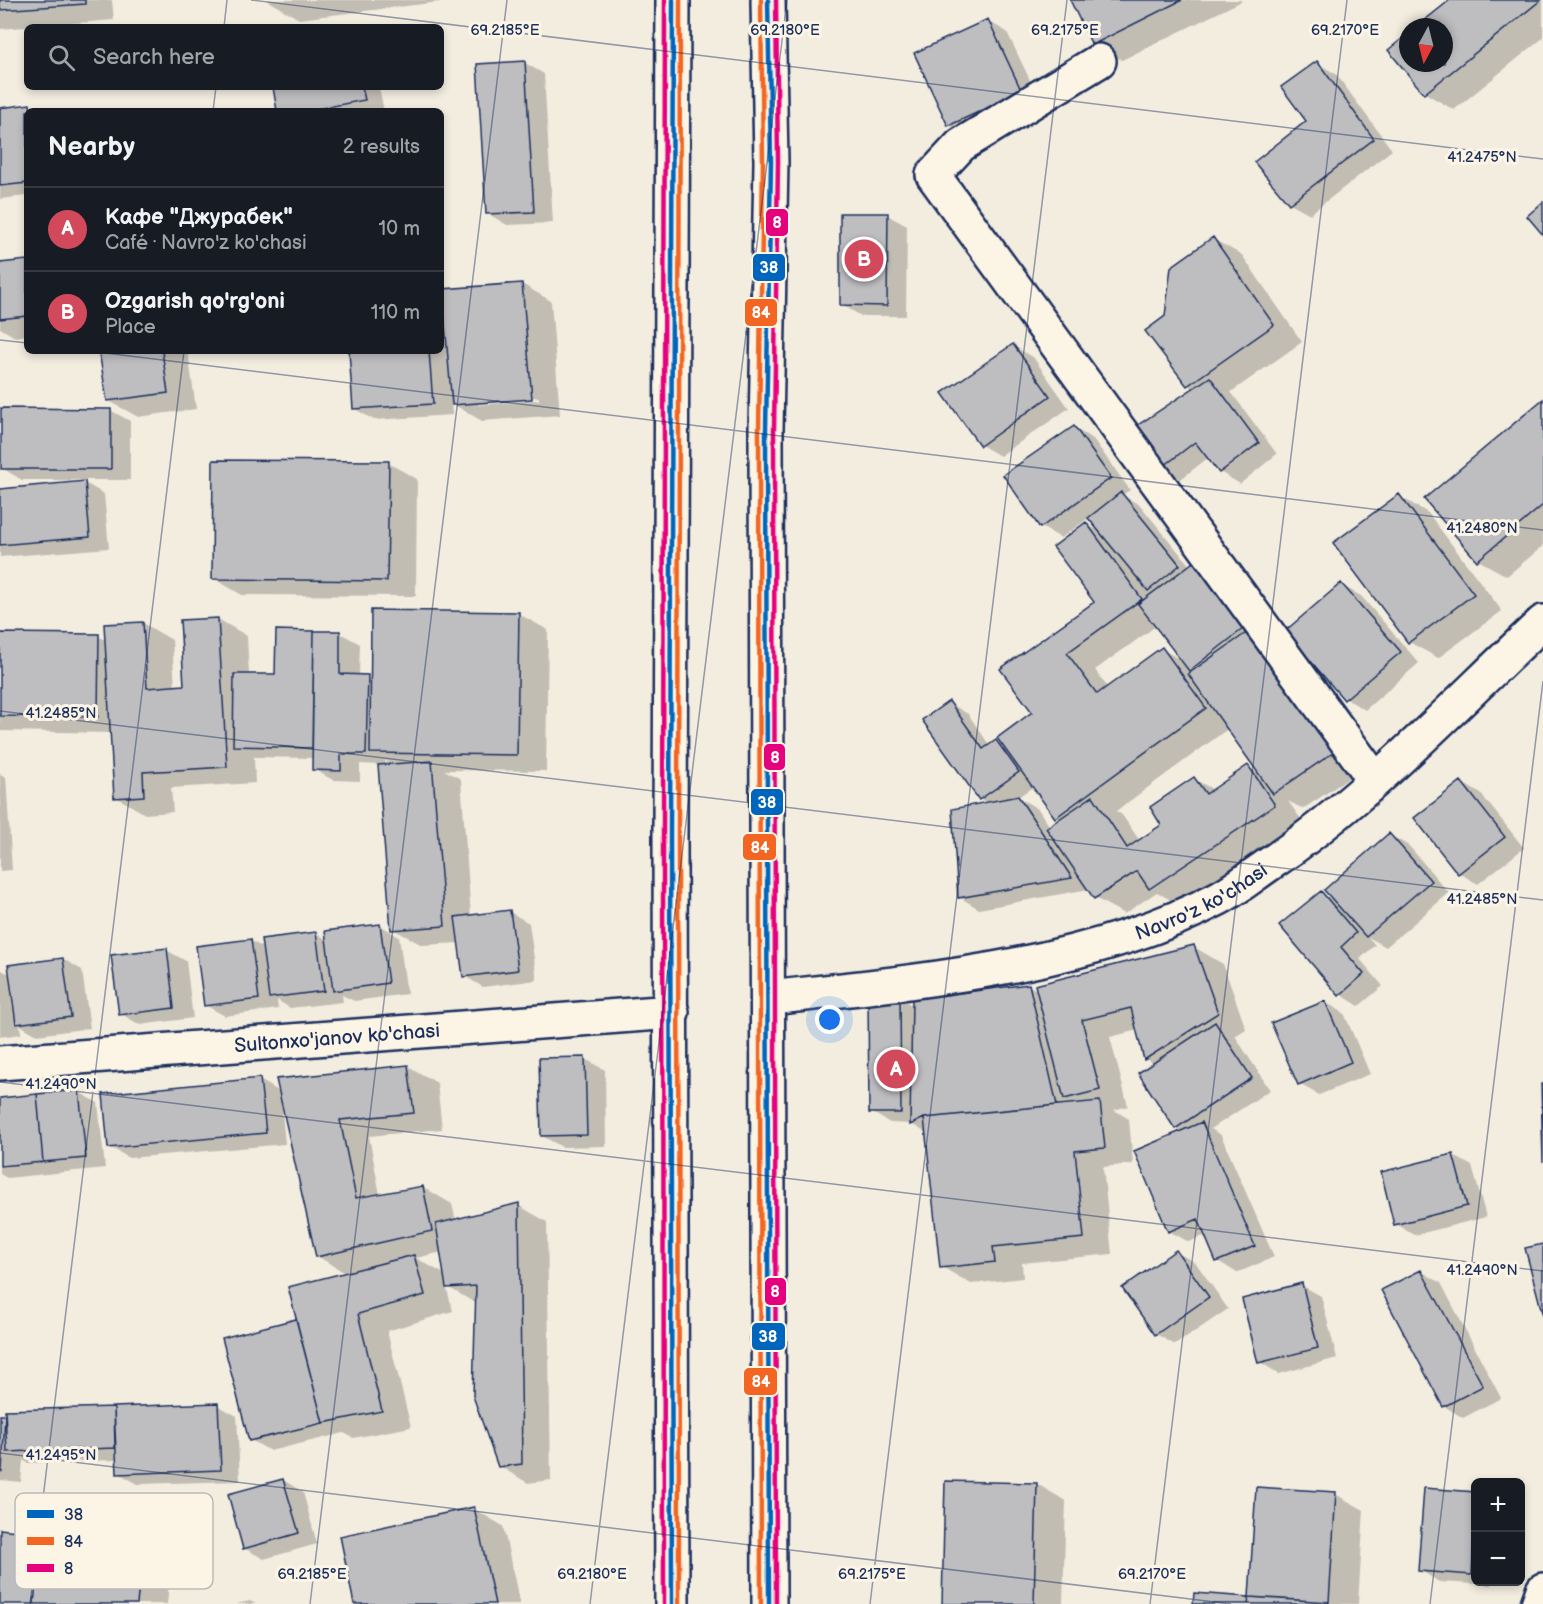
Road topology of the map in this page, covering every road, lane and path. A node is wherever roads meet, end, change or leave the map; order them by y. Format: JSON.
{"nodes":[{"id":1,"x":673,"y":0,"type":"edge"},
{"id":2,"x":768,"y":0,"type":"edge"},
{"id":3,"x":1099,"y":61,"type":"dead end"},
{"id":4,"x":1543,"y":622,"type":"edge"},
{"id":5,"x":1375,"y":780,"type":"junction"},
{"id":6,"x":769,"y":998,"type":"junction"},
{"id":7,"x":672,"y":1012,"type":"junction"},
{"id":8,"x":0,"y":1063,"type":"edge"},
{"id":9,"x":1543,"y":1590,"type":"edge"},
{"id":10,"x":672,"y":1604,"type":"edge"},
{"id":11,"x":769,"y":1604,"type":"edge"},
{"id":12,"x":1538,"y":1604,"type":"edge"}],
"edges":[{"from":1,"to":7,"type":"main road"},
{"from":2,"to":6,"type":"main road"},
{"from":3,"to":5,"type":"main road"},
{"from":4,"to":5,"type":"main road","name":"Navro'z ko'chasi"},
{"from":5,"to":6,"type":"main road","name":"Navro'z ko'chasi"},
{"from":6,"to":11,"type":"main road"},
{"from":7,"to":8,"type":"main road","name":"Sultonxo'janov ko'chasi"},
{"from":7,"to":10,"type":"main road"},
{"from":9,"to":12,"type":"main road"}]}
